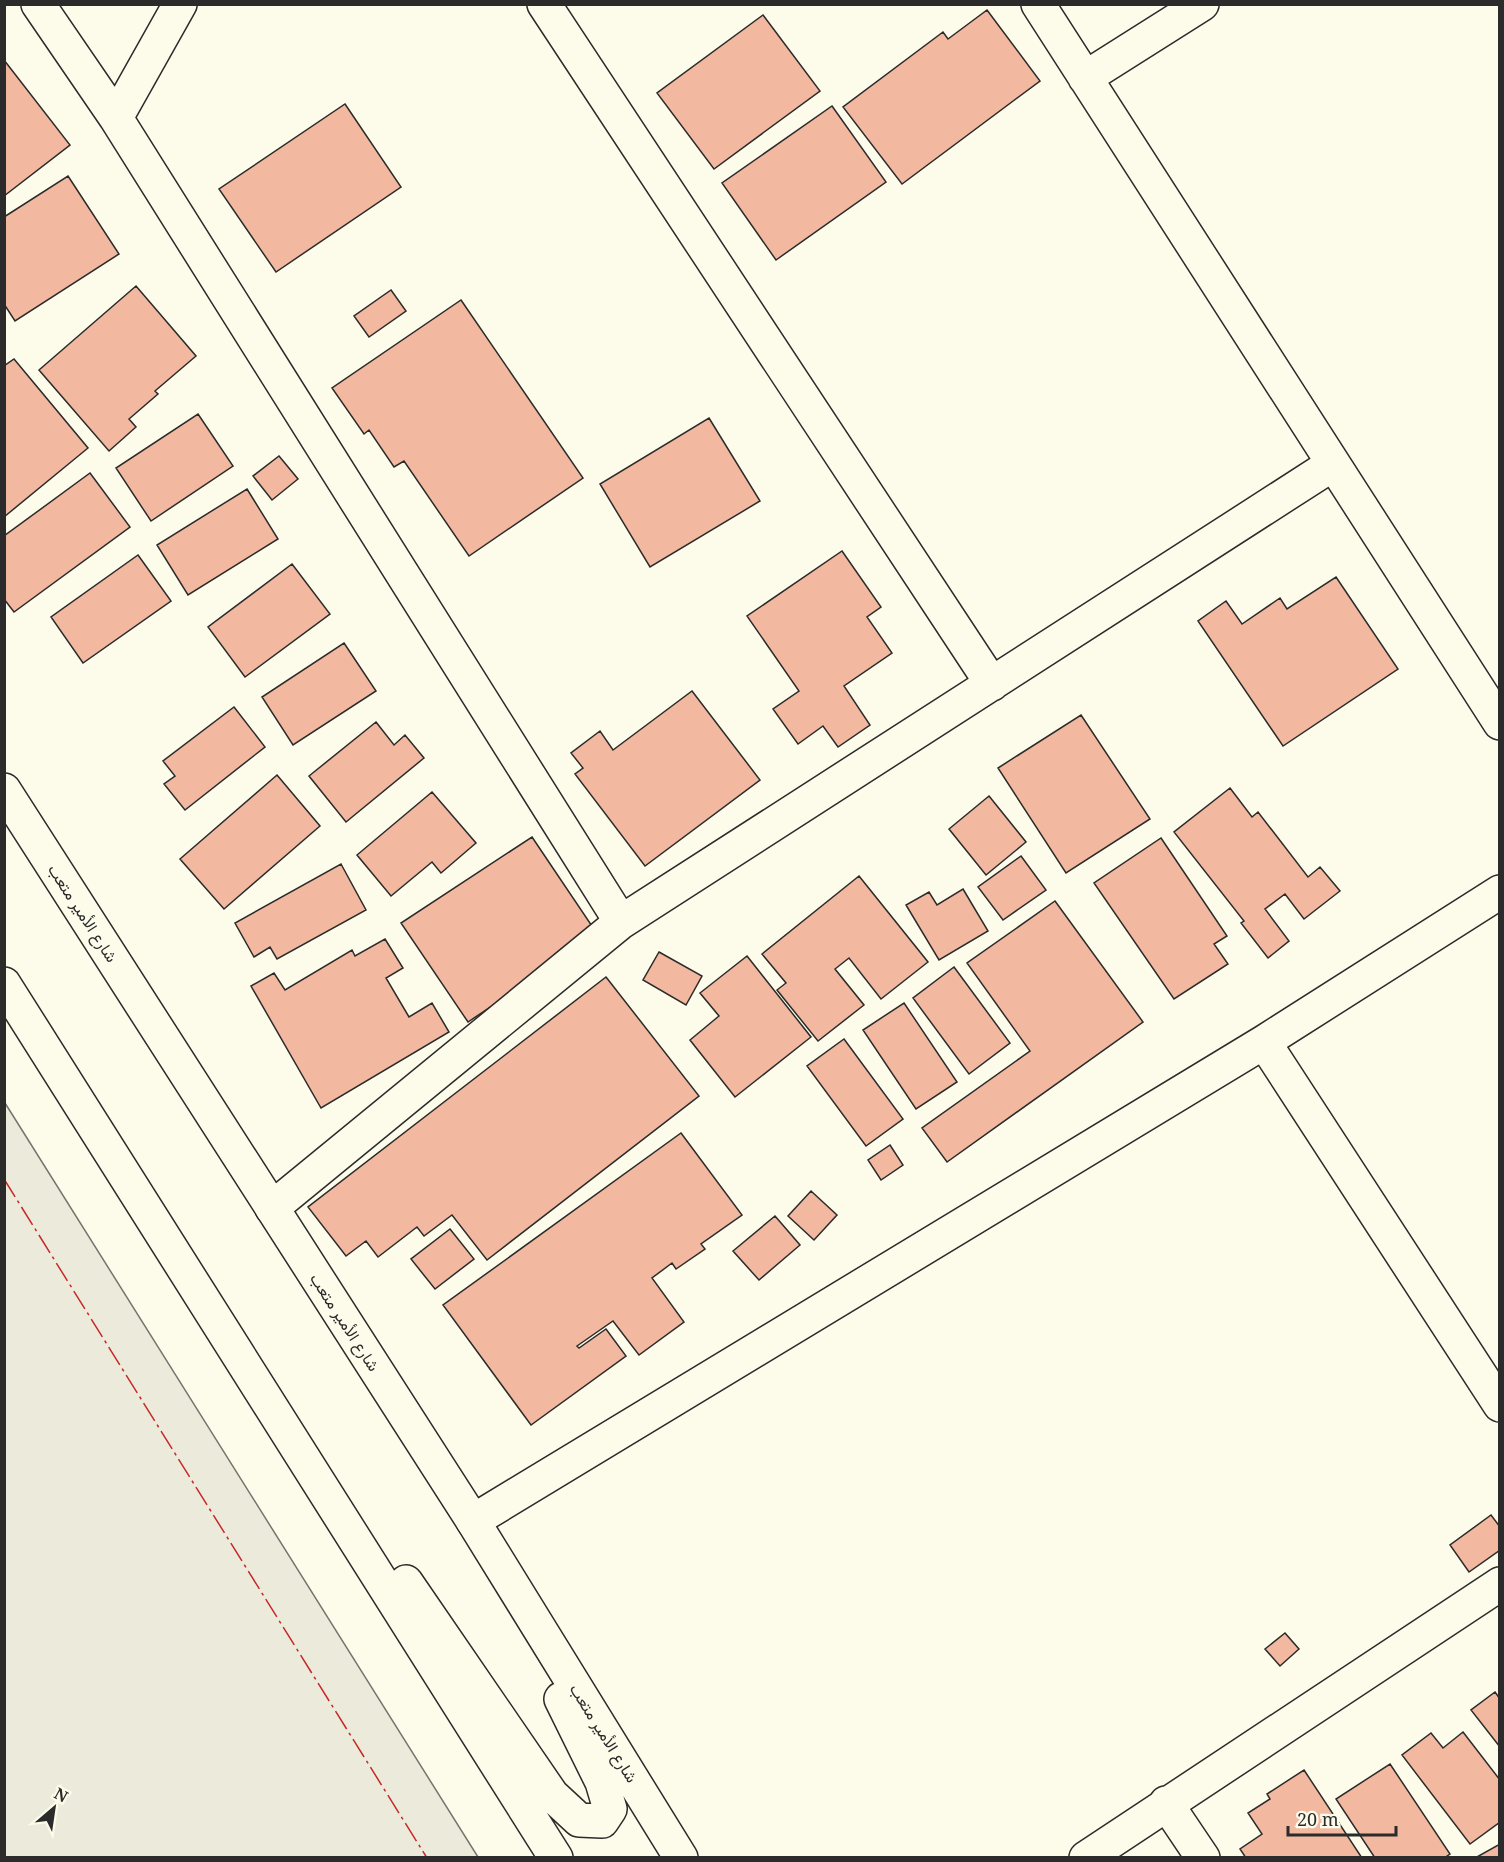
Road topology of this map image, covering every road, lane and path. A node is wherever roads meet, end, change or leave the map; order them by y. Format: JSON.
{"nodes":[{"id":1,"x":38,"y":4,"type":"edge"},
{"id":2,"x":180,"y":4,"type":"edge"},
{"id":3,"x":544,"y":4,"type":"edge"},
{"id":4,"x":1038,"y":4,"type":"edge"},
{"id":5,"x":1202,"y":4,"type":"edge"},
{"id":6,"x":1085,"y":78,"type":"junction"},
{"id":7,"x":116,"y":118,"type":"junction"},
{"id":8,"x":1333,"y":464,"type":"junction"},
{"id":9,"x":992,"y":684,"type":"junction"},
{"id":10,"x":1500,"y":723,"type":"edge"},
{"id":11,"x":4,"y":790,"type":"edge"},
{"id":12,"x":1500,"y":892,"type":"edge"},
{"id":13,"x":621,"y":922,"type":"junction"},
{"id":14,"x":4,"y":984,"type":"edge"},
{"id":15,"x":1264,"y":1042,"type":"junction"},
{"id":16,"x":272,"y":1208,"type":"junction"},
{"id":17,"x":209,"y":1308,"type":"junction"},
{"id":18,"x":1500,"y":1405,"type":"edge"},
{"id":19,"x":473,"y":1521,"type":"junction"},
{"id":20,"x":1500,"y":1584,"type":"edge"},
{"id":21,"x":1166,"y":1803,"type":"junction"},
{"id":22,"x":555,"y":1857,"type":"edge"},
{"id":23,"x":681,"y":1857,"type":"edge"},
{"id":24,"x":1086,"y":1857,"type":"edge"},
{"id":25,"x":1203,"y":1857,"type":"edge"}],
"edges":[{"from":1,"to":7,"type":"street"},
{"from":2,"to":7,"type":"street"},
{"from":3,"to":9,"type":"street"},
{"from":4,"to":6,"type":"street"},
{"from":5,"to":6,"type":"street"},
{"from":6,"to":8,"type":"street"},
{"from":7,"to":13,"type":"street"},
{"from":8,"to":9,"type":"street"},
{"from":8,"to":10,"type":"street"},
{"from":9,"to":13,"type":"street"},
{"from":11,"to":16,"type":"street","name":"شارع الأمير متعب"},
{"from":12,"to":15,"type":"street"},
{"from":13,"to":16,"type":"street"},
{"from":14,"to":17,"type":"street"},
{"from":15,"to":18,"type":"street"},
{"from":15,"to":19,"type":"street"},
{"from":16,"to":19,"type":"street","name":"شارع الأمير متعب"},
{"from":17,"to":19,"type":"street"},
{"from":17,"to":22,"type":"street"},
{"from":19,"to":23,"type":"street","name":"شارع الأمير متعب"},
{"from":20,"to":21,"type":"street"},
{"from":21,"to":24,"type":"street"},
{"from":21,"to":25,"type":"street"}]}
